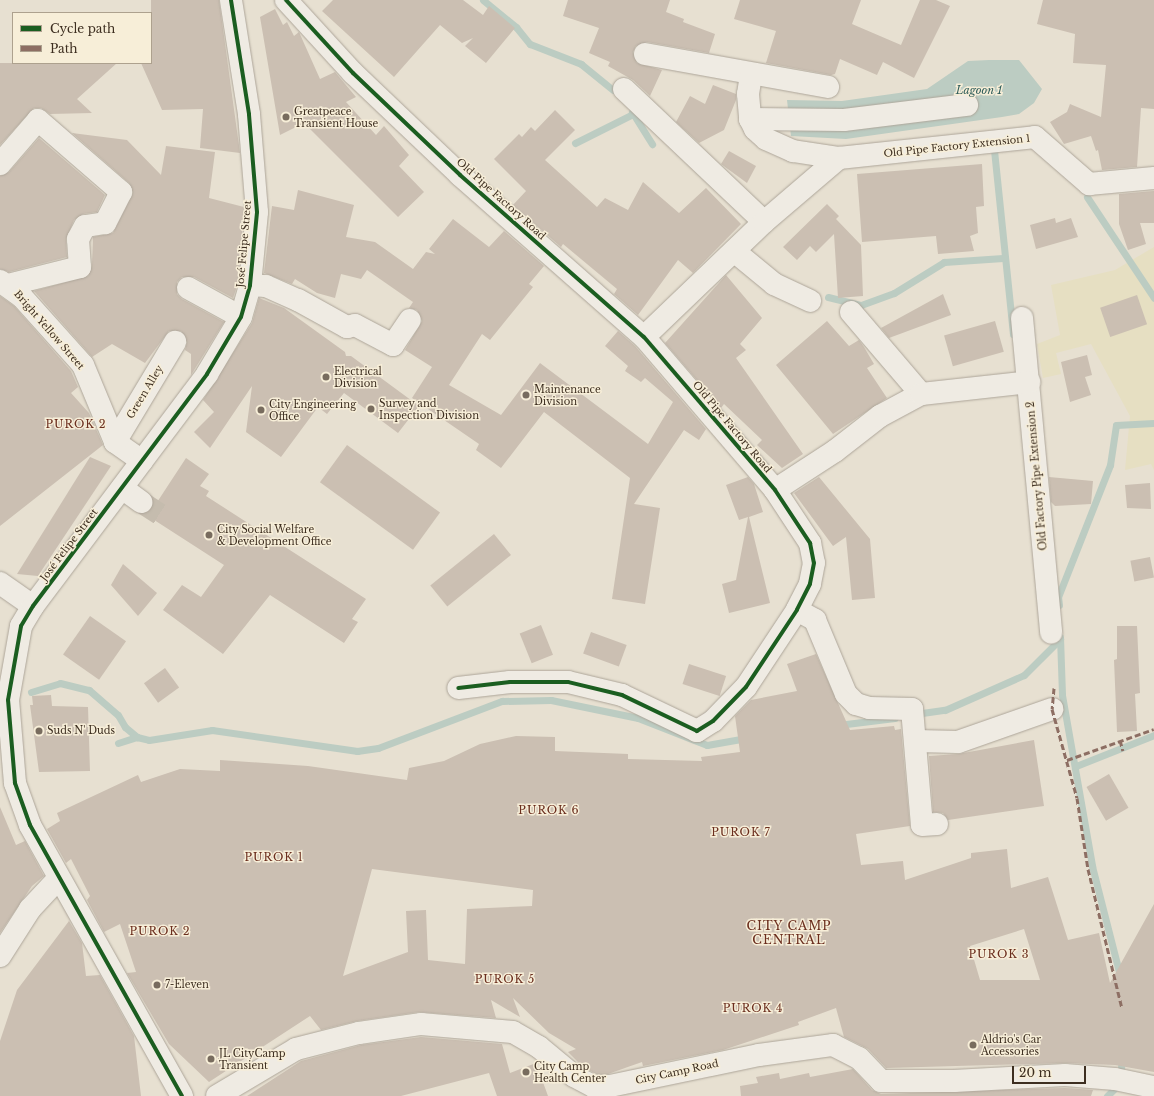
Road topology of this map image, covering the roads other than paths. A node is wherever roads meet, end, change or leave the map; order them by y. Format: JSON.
{"nodes":[{"id":1,"x":230,"y":0,"type":"edge"},
{"id":2,"x":286,"y":0,"type":"edge"},
{"id":3,"x":646,"y":54,"type":"dead end"},
{"id":4,"x":751,"y":75,"type":"junction"},
{"id":5,"x":828,"y":87,"type":"dead end"},
{"id":6,"x":624,"y":88,"type":"dead end"},
{"id":7,"x":967,"y":105,"type":"dead end"},
{"id":8,"x":750,"y":119,"type":"junction"},
{"id":9,"x":839,"y":158,"type":"junction"},
{"id":10,"x":0,"y":164,"type":"edge"},
{"id":11,"x":1154,"y":178,"type":"edge"},
{"id":12,"x":764,"y":222,"type":"junction"},
{"id":13,"x":734,"y":251,"type":"junction"},
{"id":14,"x":4,"y":283,"type":"edge"},
{"id":15,"x":250,"y":285,"type":"junction"},
{"id":16,"x":188,"y":288,"type":"dead end"},
{"id":17,"x":810,"y":301,"type":"dead end"},
{"id":18,"x":851,"y":312,"type":"dead end"},
{"id":19,"x":241,"y":317,"type":"junction"},
{"id":20,"x":1022,"y":318,"type":"dead end"},
{"id":21,"x":410,"y":320,"type":"dead end"},
{"id":22,"x":644,"y":337,"type":"junction"},
{"id":23,"x":175,"y":342,"type":"dead end"},
{"id":24,"x":1029,"y":382,"type":"junction"},
{"id":25,"x":921,"y":394,"type":"junction"},
{"id":26,"x":114,"y":442,"type":"junction"},
{"id":27,"x":142,"y":461,"type":"junction"},
{"id":28,"x":122,"y":488,"type":"junction"},
{"id":29,"x":775,"y":490,"type":"junction"},
{"id":30,"x":141,"y":502,"type":"tunnel mouth"},
{"id":31,"x":0,"y":583,"type":"edge"},
{"id":32,"x":33,"y":606,"type":"junction"},
{"id":33,"x":798,"y":610,"type":"junction"},
{"id":34,"x":1051,"y":634,"type":"dead end"},
{"id":35,"x":458,"y":688,"type":"dead end"},
{"id":36,"x":1052,"y":709,"type":"dead end"},
{"id":37,"x":914,"y":724,"type":"junction"},
{"id":38,"x":937,"y":824,"type":"dead end"},
{"id":39,"x":58,"y":879,"type":"junction"},
{"id":40,"x":0,"y":956,"type":"edge"},
{"id":41,"x":1154,"y":1088,"type":"edge"},
{"id":42,"x":182,"y":1096,"type":"edge"},
{"id":43,"x":216,"y":1096,"type":"edge"}],
"edges":[{"from":1,"to":15,"type":"street","name":"José Felipe Street"},
{"from":2,"to":22,"type":"street","name":"Old Pipe Factory Road"},
{"from":3,"to":4,"type":"street"},
{"from":4,"to":5,"type":"street"},
{"from":4,"to":8,"type":"street"},
{"from":6,"to":12,"type":"street"},
{"from":7,"to":8,"type":"street"},
{"from":8,"to":9,"type":"street","name":"Old Pipe Factory Extension 1"},
{"from":9,"to":11,"type":"street","name":"Old Pipe Factory Extension 1"},
{"from":9,"to":12,"type":"street"},
{"from":10,"to":14,"type":"street"},
{"from":12,"to":13,"type":"street"},
{"from":13,"to":17,"type":"street"},
{"from":13,"to":22,"type":"street"},
{"from":14,"to":26,"type":"street","name":"Bright Yellow Street"},
{"from":15,"to":19,"type":"street","name":"José Felipe Street"},
{"from":15,"to":21,"type":"street"},
{"from":16,"to":19,"type":"street"},
{"from":18,"to":25,"type":"street"},
{"from":19,"to":27,"type":"street","name":"José Felipe Street"},
{"from":20,"to":24,"type":"street","name":"Old Factory Pipe Extension 2"},
{"from":22,"to":29,"type":"street","name":"Old Pipe Factory Road"},
{"from":23,"to":26,"type":"street","name":"Green Alley"},
{"from":24,"to":25,"type":"street"},
{"from":24,"to":34,"type":"street","name":"Old Factory Pipe Extension 2"},
{"from":25,"to":29,"type":"street"},
{"from":26,"to":27,"type":"street"},
{"from":27,"to":28,"type":"street","name":"José Felipe Street"},
{"from":28,"to":30,"type":"street"},
{"from":28,"to":32,"type":"street","name":"José Felipe Street"},
{"from":29,"to":33,"type":"street","name":"Old Pipe Factory Road"},
{"from":31,"to":32,"type":"street"},
{"from":32,"to":39,"type":"street","name":"José Felipe Street"},
{"from":33,"to":35,"type":"street","name":"Old Pipe Factory Road"},
{"from":33,"to":37,"type":"street"},
{"from":36,"to":37,"type":"street"},
{"from":37,"to":38,"type":"street"},
{"from":39,"to":40,"type":"street"},
{"from":39,"to":42,"type":"street","name":"José Felipe Street"},
{"from":41,"to":43,"type":"street","name":"City Camp Road"}]}
